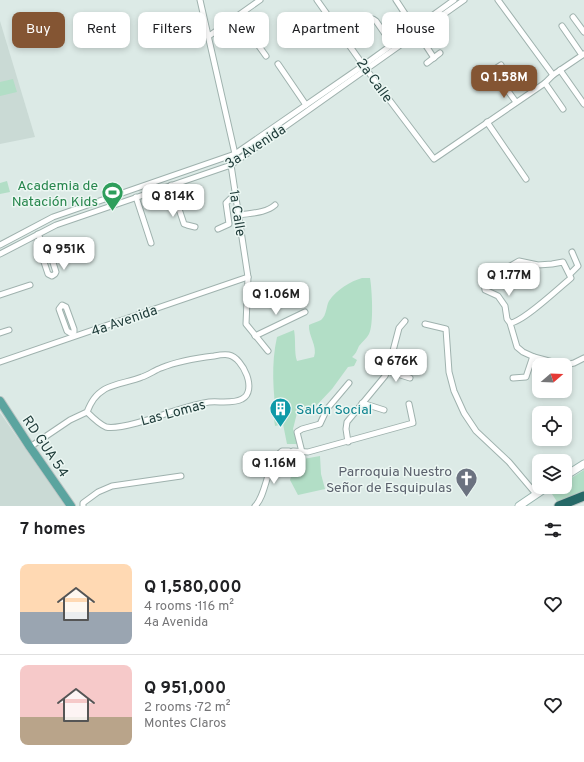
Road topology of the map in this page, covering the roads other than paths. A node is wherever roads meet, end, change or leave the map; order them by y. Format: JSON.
{"nodes":[{"id":1,"x":200,"y":0,"type":"edge"},
{"id":2,"x":260,"y":0,"type":"edge"},
{"id":3,"x":317,"y":0,"type":"edge"},
{"id":4,"x":396,"y":0,"type":"edge"},
{"id":5,"x":454,"y":0,"type":"edge"},
{"id":6,"x":464,"y":0,"type":"edge"},
{"id":7,"x":498,"y":0,"type":"edge"},
{"id":8,"x":447,"y":9,"type":"junction"},
{"id":9,"x":244,"y":12,"type":"edge"},
{"id":10,"x":404,"y":12,"type":"edge"},
{"id":11,"x":442,"y":12,"type":"edge"},
{"id":12,"x":443,"y":12,"type":"edge"},
{"id":13,"x":573,"y":17,"type":"dead end"},
{"id":14,"x":374,"y":20,"type":"edge"},
{"id":15,"x":562,"y":26,"type":"dead end"},
{"id":16,"x":382,"y":29,"type":"edge"},
{"id":17,"x":584,"y":32,"type":"edge"},
{"id":18,"x":214,"y":33,"type":"edge"},
{"id":19,"x":209,"y":36,"type":"junction"},
{"id":20,"x":260,"y":48,"type":"edge"},
{"id":21,"x":388,"y":48,"type":"edge"},
{"id":22,"x":398,"y":48,"type":"edge"},
{"id":23,"x":428,"y":48,"type":"edge"},
{"id":24,"x":395,"y":50,"type":"joint"},
{"id":25,"x":440,"y":53,"type":"dead end"},
{"id":26,"x":583,"y":54,"type":"edge"},
{"id":27,"x":266,"y":56,"type":"dead end"},
{"id":28,"x":434,"y":58,"type":"junction"},
{"id":29,"x":427,"y":63,"type":"dead end"},
{"id":30,"x":278,"y":64,"type":"dead end"},
{"id":31,"x":501,"y":65,"type":"dead end"},
{"id":32,"x":365,"y":67,"type":"junction"},
{"id":33,"x":560,"y":70,"type":"junction"},
{"id":34,"x":553,"y":75,"type":"junction"},
{"id":35,"x":544,"y":83,"type":"junction"},
{"id":36,"x":516,"y":102,"type":"junction"},
{"id":37,"x":584,"y":104,"type":"edge"},
{"id":38,"x":306,"y":105,"type":"junction"},
{"id":39,"x":563,"y":109,"type":"dead end"},
{"id":40,"x":487,"y":122,"type":"junction"},
{"id":41,"x":250,"y":148,"type":"junction"},
{"id":42,"x":235,"y":154,"type":"junction"},
{"id":43,"x":231,"y":165,"type":"junction"},
{"id":44,"x":526,"y":179,"type":"dead end"},
{"id":45,"x":171,"y":185,"type":"junction"},
{"id":46,"x":136,"y":198,"type":"junction"},
{"id":47,"x":235,"y":198,"type":"junction"},
{"id":48,"x":275,"y":205,"type":"dead end"},
{"id":49,"x":239,"y":216,"type":"junction"},
{"id":50,"x":195,"y":226,"type":"dead end"},
{"id":51,"x":218,"y":228,"type":"dead end"},
{"id":52,"x":38,"y":234,"type":"junction"},
{"id":53,"x":151,"y":243,"type":"dead end"},
{"id":54,"x":0,"y":245,"type":"edge"},
{"id":55,"x":43,"y":245,"type":"junction"},
{"id":56,"x":572,"y":252,"type":"dead end"},
{"id":57,"x":0,"y":254,"type":"edge"},
{"id":58,"x":570,"y":274,"type":"junction"},
{"id":59,"x":248,"y":277,"type":"junction"},
{"id":60,"x":30,"y":285,"type":"dead end"},
{"id":61,"x":0,"y":295,"type":"edge"},
{"id":62,"x":305,"y":312,"type":"dead end"},
{"id":63,"x":405,"y":321,"type":"dead end"},
{"id":64,"x":510,"y":323,"type":"junction"},
{"id":65,"x":425,"y":324,"type":"dead end"},
{"id":66,"x":9,"y":330,"type":"dead end"},
{"id":67,"x":0,"y":333,"type":"edge"},
{"id":68,"x":72,"y":336,"type":"junction"},
{"id":69,"x":255,"y":336,"type":"junction"},
{"id":70,"x":268,"y":352,"type":"dead end"},
{"id":71,"x":534,"y":357,"type":"junction"},
{"id":72,"x":538,"y":358,"type":"edge"},
{"id":73,"x":584,"y":358,"type":"edge"},
{"id":74,"x":0,"y":363,"type":"edge"},
{"id":75,"x":572,"y":363,"type":"edge"},
{"id":76,"x":388,"y":371,"type":"junction"},
{"id":77,"x":410,"y":378,"type":"dead end"},
{"id":78,"x":514,"y":378,"type":"dead end"},
{"id":79,"x":349,"y":383,"type":"dead end"},
{"id":80,"x":0,"y":401,"type":"edge"},
{"id":81,"x":362,"y":403,"type":"junction"},
{"id":82,"x":410,"y":404,"type":"dead end"},
{"id":83,"x":384,"y":410,"type":"dead end"},
{"id":84,"x":87,"y":412,"type":"junction"},
{"id":85,"x":348,"y":442,"type":"junction"},
{"id":86,"x":30,"y":448,"type":"junction"},
{"id":87,"x":302,"y":452,"type":"junction"},
{"id":88,"x":584,"y":464,"type":"edge"},
{"id":89,"x":572,"y":472,"type":"edge"},
{"id":90,"x":181,"y":476,"type":"dead end"},
{"id":91,"x":532,"y":489,"type":"edge"},
{"id":92,"x":536,"y":494,"type":"edge"},
{"id":93,"x":584,"y":496,"type":"edge"},
{"id":94,"x":584,"y":500,"type":"edge"},
{"id":95,"x":71,"y":506,"type":"edge"},
{"id":96,"x":83,"y":506,"type":"edge"},
{"id":97,"x":255,"y":506,"type":"edge"},
{"id":98,"x":519,"y":506,"type":"edge"},
{"id":99,"x":558,"y":506,"type":"edge"},
{"id":100,"x":571,"y":506,"type":"edge"}],
"edges":[{"from":1,"to":19,"type":"street"},
{"from":2,"to":9,"type":"street"},
{"from":3,"to":32,"type":"street","name":"2a Calle"},
{"from":4,"to":10,"type":"street"},
{"from":5,"to":8,"type":"street","name":"3a Avenida"},
{"from":6,"to":8,"type":"street","name":"3a Avenida"},
{"from":7,"to":34,"type":"street"},
{"from":8,"to":11,"type":"street","name":"3a Avenida"},
{"from":8,"to":12,"type":"street","name":"3a Avenida"},
{"from":13,"to":17,"type":"street"},
{"from":14,"to":16,"type":"street"},
{"from":15,"to":26,"type":"street"},
{"from":18,"to":19,"type":"street"},
{"from":19,"to":42,"type":"street"},
{"from":20,"to":27,"type":"street"},
{"from":21,"to":32,"type":"street","name":"3a Avenida"},
{"from":22,"to":24,"type":"street","name":"3a Avenida"},
{"from":23,"to":28,"type":"street"},
{"from":24,"to":32,"type":"street","name":"3a Avenida"},
{"from":25,"to":28,"type":"street"},
{"from":26,"to":33,"type":"street"},
{"from":28,"to":29,"type":"street"},
{"from":30,"to":38,"type":"street"},
{"from":31,"to":36,"type":"street"},
{"from":32,"to":38,"type":"street","name":"3a Avenida"},
{"from":32,"to":40,"type":"street","name":"2a Calle"},
{"from":32,"to":41,"type":"street","name":"3a Avenida"},
{"from":33,"to":34,"type":"street"},
{"from":33,"to":37,"type":"street"},
{"from":34,"to":35,"type":"street"},
{"from":35,"to":36,"type":"street"},
{"from":35,"to":39,"type":"street"},
{"from":36,"to":40,"type":"street"},
{"from":38,"to":41,"type":"street","name":"3a Avenida"},
{"from":40,"to":44,"type":"street"},
{"from":41,"to":42,"type":"street","name":"3a Avenida"},
{"from":41,"to":43,"type":"street","name":"3a Avenida"},
{"from":42,"to":43,"type":"street","name":"1a Calle"},
{"from":42,"to":54,"type":"street","name":"3a Avenida"},
{"from":43,"to":45,"type":"street","name":"3a Avenida"},
{"from":43,"to":47,"type":"street","name":"1a Calle"},
{"from":45,"to":46,"type":"street","name":"3a Avenida"},
{"from":45,"to":50,"type":"street"},
{"from":46,"to":52,"type":"street","name":"3a Avenida"},
{"from":46,"to":53,"type":"street"},
{"from":47,"to":49,"type":"street","name":"1a Calle"},
{"from":47,"to":51,"type":"street"},
{"from":48,"to":49,"type":"street"},
{"from":49,"to":59,"type":"street","name":"1a Calle"},
{"from":52,"to":55,"type":"street"},
{"from":52,"to":57,"type":"street","name":"3a Avenida"},
{"from":55,"to":55,"type":"street"},
{"from":56,"to":58,"type":"street"},
{"from":58,"to":64,"type":"street"},
{"from":58,"to":64,"type":"street"},
{"from":59,"to":68,"type":"street","name":"4a Avenida"},
{"from":59,"to":69,"type":"street","name":"1a Calle"},
{"from":60,"to":61,"type":"street"},
{"from":62,"to":69,"type":"street"},
{"from":63,"to":76,"type":"street"},
{"from":64,"to":71,"type":"street"},
{"from":65,"to":91,"type":"street"},
{"from":66,"to":67,"type":"street"},
{"from":68,"to":68,"type":"street"},
{"from":68,"to":74,"type":"street","name":"4a Avenida"},
{"from":69,"to":70,"type":"street","name":"1a Calle"},
{"from":71,"to":72,"type":"street"},
{"from":71,"to":78,"type":"street"},
{"from":73,"to":75,"type":"street"},
{"from":76,"to":77,"type":"street"},
{"from":76,"to":81,"type":"street"},
{"from":79,"to":87,"type":"street"},
{"from":80,"to":86,"type":"main road","name":"RD GUA 54"},
{"from":81,"to":83,"type":"street"},
{"from":81,"to":85,"type":"street"},
{"from":82,"to":85,"type":"street"},
{"from":84,"to":84,"type":"street","name":"Las Lomas"},
{"from":84,"to":86,"type":"street"},
{"from":85,"to":87,"type":"street"},
{"from":86,"to":95,"type":"main road","name":"RD GUA 54"},
{"from":87,"to":97,"type":"street"},
{"from":88,"to":89,"type":"street"},
{"from":90,"to":96,"type":"street"},
{"from":92,"to":98,"type":"street"},
{"from":93,"to":99,"type":"highway"},
{"from":94,"to":100,"type":"highway"}]}
